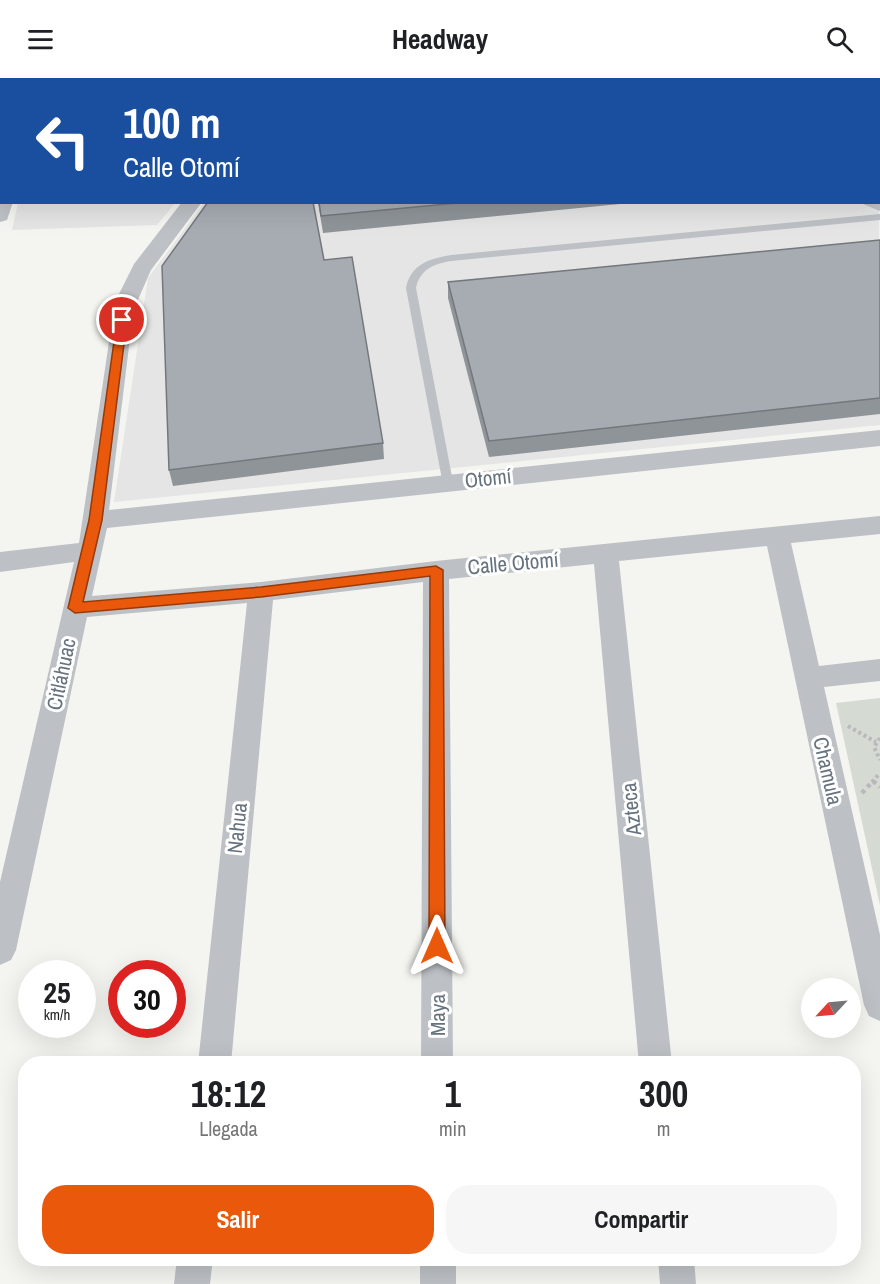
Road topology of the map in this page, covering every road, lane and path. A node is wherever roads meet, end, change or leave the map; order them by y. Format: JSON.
{"nodes":[{"id":1,"x":191,"y":204,"type":"edge"},
{"id":2,"x":880,"y":217,"type":"edge"},
{"id":3,"x":880,"y":438,"type":"edge"},
{"id":4,"x":447,"y":482,"type":"junction"},
{"id":5,"x":96,"y":520,"type":"junction"},
{"id":6,"x":880,"y":525,"type":"edge"},
{"id":7,"x":777,"y":537,"type":"junction"},
{"id":8,"x":87,"y":551,"type":"junction"},
{"id":9,"x":606,"y":554,"type":"junction"},
{"id":10,"x":0,"y":562,"type":"edge"},
{"id":11,"x":436,"y":570,"type":"junction"},
{"id":12,"x":261,"y":592,"type":"junction"},
{"id":13,"x":75,"y":608,"type":"junction"},
{"id":14,"x":880,"y":670,"type":"edge"},
{"id":15,"x":807,"y":678,"type":"junction"},
{"id":16,"x":840,"y":721,"type":"dead end"},
{"id":17,"x":880,"y":738,"type":"edge"},
{"id":18,"x":876,"y":742,"type":"junction"},
{"id":19,"x":880,"y":760,"type":"edge"},
{"id":20,"x":880,"y":773,"type":"edge"},
{"id":21,"x":873,"y":781,"type":"junction"},
{"id":22,"x":880,"y":787,"type":"edge"},
{"id":23,"x":858,"y":798,"type":"dead end"},
{"id":24,"x":0,"y":950,"type":"edge"},
{"id":25,"x":880,"y":1005,"type":"edge"},
{"id":26,"x":215,"y":1056,"type":"edge"},
{"id":27,"x":437,"y":1056,"type":"edge"},
{"id":28,"x":655,"y":1056,"type":"edge"},
{"id":29,"x":194,"y":1266,"type":"edge"},
{"id":30,"x":438,"y":1266,"type":"edge"},
{"id":31,"x":677,"y":1266,"type":"edge"},
{"id":32,"x":192,"y":1284,"type":"edge"},
{"id":33,"x":438,"y":1284,"type":"edge"},
{"id":34,"x":678,"y":1284,"type":"edge"}],
"edges":[{"from":1,"to":5,"type":"street","name":"Citláhuac"},
{"from":2,"to":4,"type":"lane"},
{"from":3,"to":4,"type":"street","name":"Otomí"},
{"from":4,"to":5,"type":"street","name":"Otomí"},
{"from":5,"to":8,"type":"street","name":"Citláhuac"},
{"from":6,"to":7,"type":"street","name":"Calle Otomí"},
{"from":7,"to":9,"type":"street","name":"Calle Otomí"},
{"from":7,"to":15,"type":"street","name":"Chamula"},
{"from":8,"to":10,"type":"street"},
{"from":8,"to":13,"type":"street","name":"Citláhuac"},
{"from":9,"to":11,"type":"street","name":"Calle Otomí"},
{"from":9,"to":28,"type":"street","name":"Azteca"},
{"from":11,"to":12,"type":"street","name":"Calle Otomí"},
{"from":11,"to":27,"type":"street","name":"Maya"},
{"from":12,"to":13,"type":"street","name":"Calle Otomí"},
{"from":12,"to":26,"type":"street","name":"Nahua"},
{"from":13,"to":24,"type":"street","name":"Citláhuac"},
{"from":14,"to":15,"type":"street"},
{"from":15,"to":25,"type":"street","name":"Chamula"},
{"from":16,"to":18,"type":"path"},
{"from":17,"to":18,"type":"path"},
{"from":18,"to":19,"type":"path"},
{"from":20,"to":21,"type":"path"},
{"from":21,"to":22,"type":"path"},
{"from":21,"to":23,"type":"path"},
{"from":29,"to":32,"type":"street"},
{"from":30,"to":33,"type":"street"},
{"from":31,"to":34,"type":"street"}]}
